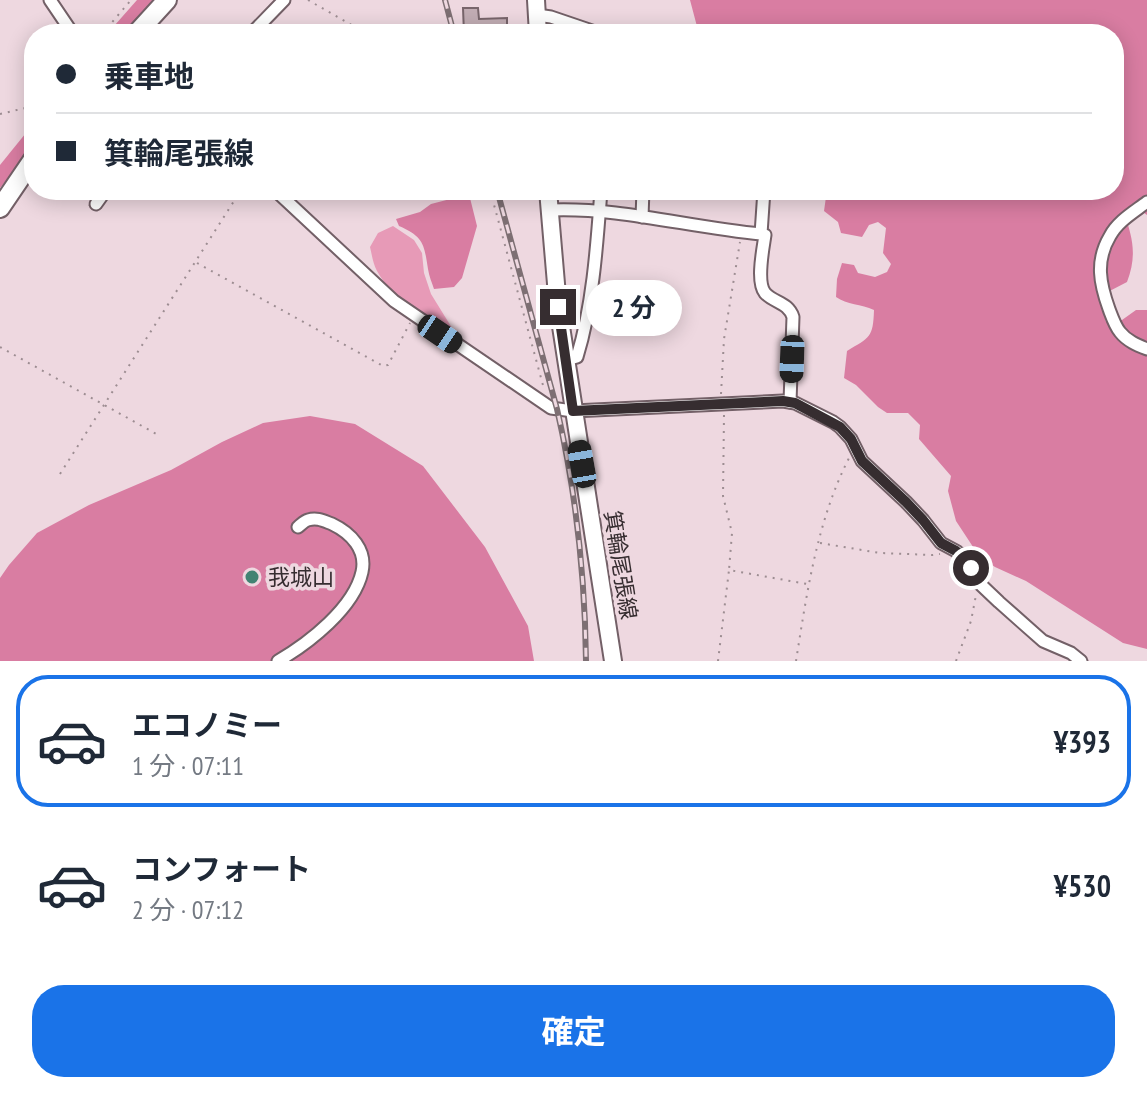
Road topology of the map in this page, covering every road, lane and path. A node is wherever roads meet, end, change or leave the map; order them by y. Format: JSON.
{"nodes":[{"id":1,"x":50,"y":0,"type":"edge"},
{"id":2,"x":131,"y":0,"type":"edge"},
{"id":3,"x":167,"y":0,"type":"edge"},
{"id":4,"x":284,"y":0,"type":"edge"},
{"id":5,"x":308,"y":0,"type":"edge"},
{"id":6,"x":537,"y":8,"type":"edge"},
{"id":7,"x":66,"y":24,"type":"edge"},
{"id":8,"x":111,"y":24,"type":"edge"},
{"id":9,"x":145,"y":24,"type":"edge"},
{"id":10,"x":261,"y":24,"type":"edge"},
{"id":11,"x":350,"y":24,"type":"edge"},
{"id":12,"x":572,"y":24,"type":"edge"},
{"id":13,"x":24,"y":108,"type":"edge"},
{"id":14,"x":0,"y":114,"type":"edge"},
{"id":15,"x":24,"y":173,"type":"edge"},
{"id":16,"x":99,"y":200,"type":"edge"},
{"id":17,"x":235,"y":200,"type":"edge"},
{"id":18,"x":286,"y":200,"type":"edge"},
{"id":19,"x":493,"y":200,"type":"edge"},
{"id":20,"x":549,"y":200,"type":"edge"},
{"id":21,"x":601,"y":200,"type":"edge"},
{"id":22,"x":643,"y":200,"type":"edge"},
{"id":23,"x":763,"y":200,"type":"edge"},
{"id":24,"x":1147,"y":202,"type":"edge"},
{"id":25,"x":96,"y":204,"type":"dead end"},
{"id":26,"x":0,"y":208,"type":"edge"},
{"id":27,"x":550,"y":210,"type":"junction"},
{"id":28,"x":600,"y":212,"type":"junction"},
{"id":29,"x":642,"y":217,"type":"junction"},
{"id":30,"x":742,"y":233,"type":"junction"},
{"id":31,"x":761,"y":234,"type":"junction"},
{"id":32,"x":196,"y":262,"type":"junction"},
{"id":33,"x":414,"y":317,"type":"junction"},
{"id":34,"x":0,"y":347,"type":"edge"},
{"id":35,"x":1147,"y":349,"type":"edge"},
{"id":36,"x":566,"y":360,"type":"junction"},
{"id":37,"x":790,"y":402,"type":"junction"},
{"id":38,"x":545,"y":404,"type":"junction"},
{"id":39,"x":723,"y":404,"type":"junction"},
{"id":40,"x":104,"y":406,"type":"junction"},
{"id":41,"x":573,"y":411,"type":"junction"},
{"id":42,"x":160,"y":436,"type":"dead end"},
{"id":43,"x":856,"y":452,"type":"junction"},
{"id":44,"x":60,"y":474,"type":"dead end"},
{"id":45,"x":298,"y":527,"type":"dead end"},
{"id":46,"x":819,"y":542,"type":"junction"},
{"id":47,"x":947,"y":547,"type":"junction"},
{"id":48,"x":729,"y":570,"type":"junction"},
{"id":49,"x":979,"y":583,"type":"junction"},
{"id":50,"x":808,"y":584,"type":"junction"},
{"id":51,"x":278,"y":661,"type":"edge"},
{"id":52,"x":613,"y":661,"type":"edge"},
{"id":53,"x":718,"y":661,"type":"edge"},
{"id":54,"x":796,"y":661,"type":"edge"},
{"id":55,"x":956,"y":661,"type":"edge"},
{"id":56,"x":1079,"y":661,"type":"edge"}],
"edges":[{"from":1,"to":7,"type":"street"},
{"from":2,"to":8,"type":"path"},
{"from":3,"to":9,"type":"main road"},
{"from":4,"to":10,"type":"street"},
{"from":5,"to":11,"type":"path"},
{"from":6,"to":12,"type":"street"},
{"from":13,"to":14,"type":"path"},
{"from":15,"to":26,"type":"main road"},
{"from":16,"to":25,"type":"street"},
{"from":17,"to":32,"type":"path"},
{"from":18,"to":33,"type":"street"},
{"from":19,"to":38,"type":"path"},
{"from":20,"to":27,"type":"main road","name":"箕輪尾張線"},
{"from":21,"to":28,"type":"street"},
{"from":22,"to":29,"type":"street"},
{"from":23,"to":31,"type":"street"},
{"from":24,"to":35,"type":"street"},
{"from":27,"to":28,"type":"street"},
{"from":27,"to":36,"type":"main road","name":"箕輪尾張線"},
{"from":28,"to":29,"type":"street"},
{"from":28,"to":36,"type":"street"},
{"from":29,"to":30,"type":"street"},
{"from":30,"to":31,"type":"street"},
{"from":30,"to":39,"type":"path"},
{"from":31,"to":37,"type":"street"},
{"from":32,"to":33,"type":"path"},
{"from":32,"to":40,"type":"path"},
{"from":33,"to":38,"type":"street"},
{"from":34,"to":40,"type":"path"},
{"from":36,"to":41,"type":"main road","name":"箕輪尾張線"},
{"from":37,"to":39,"type":"street"},
{"from":37,"to":43,"type":"street"},
{"from":38,"to":41,"type":"street"},
{"from":39,"to":41,"type":"street"},
{"from":39,"to":48,"type":"path"},
{"from":40,"to":42,"type":"path"},
{"from":40,"to":44,"type":"path"},
{"from":41,"to":52,"type":"main road","name":"箕輪尾張線"},
{"from":43,"to":46,"type":"path"},
{"from":43,"to":47,"type":"street"},
{"from":45,"to":51,"type":"street"},
{"from":46,"to":47,"type":"path"},
{"from":46,"to":50,"type":"path"},
{"from":47,"to":49,"type":"street"},
{"from":48,"to":50,"type":"path"},
{"from":48,"to":53,"type":"path"},
{"from":49,"to":55,"type":"path"},
{"from":49,"to":56,"type":"street"},
{"from":50,"to":54,"type":"path"}]}
